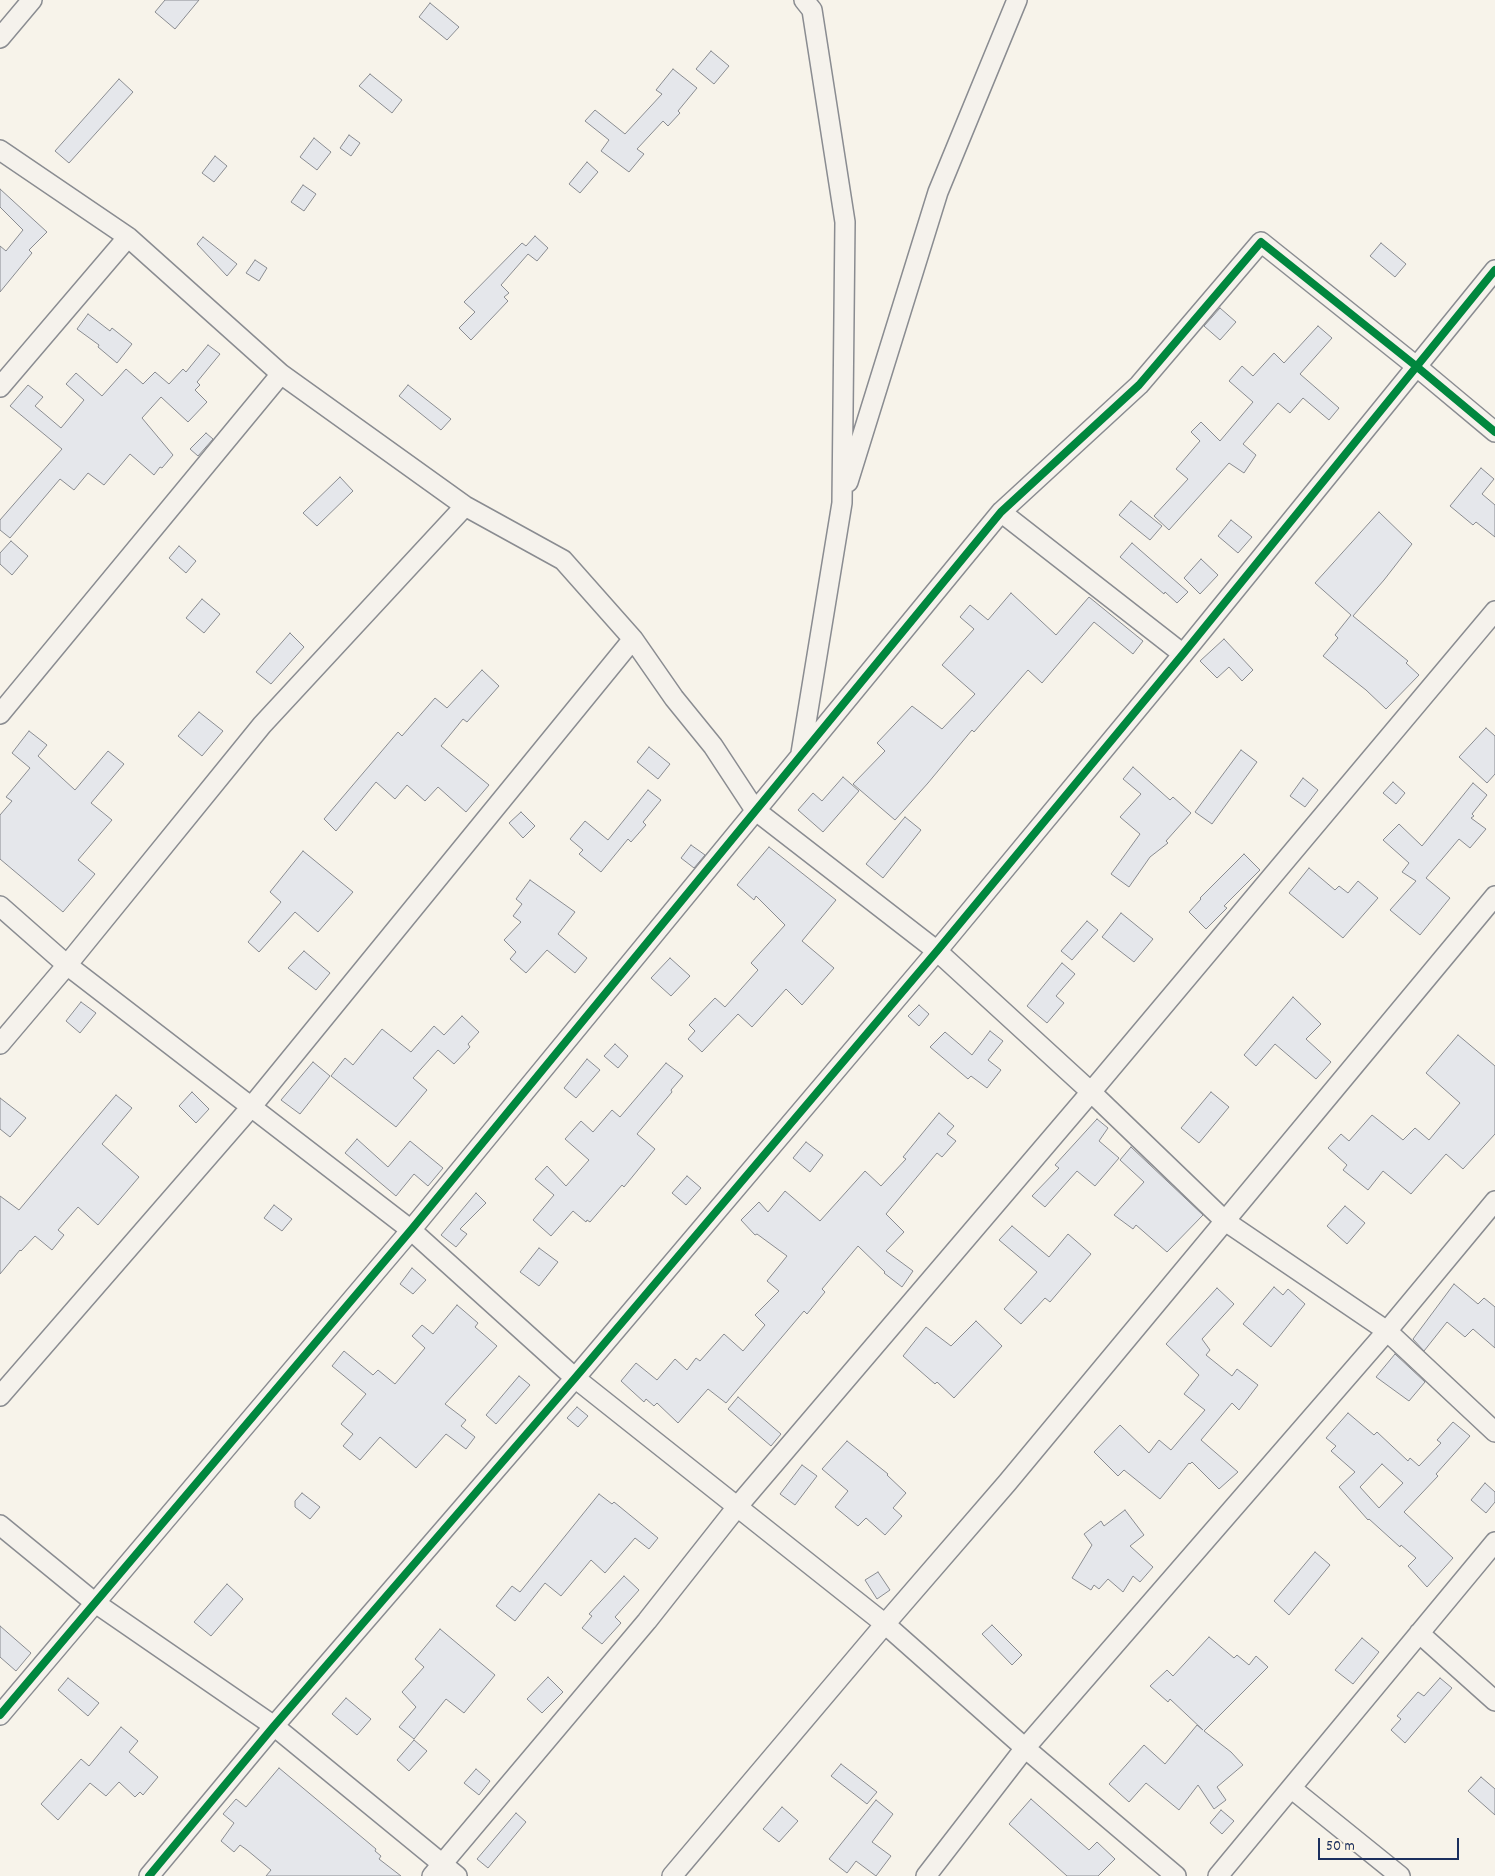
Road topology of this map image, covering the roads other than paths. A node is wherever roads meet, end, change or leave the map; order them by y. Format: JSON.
{"nodes":[{"id":1,"x":32,"y":0,"type":"edge"},
{"id":2,"x":804,"y":0,"type":"edge"},
{"id":3,"x":1017,"y":0,"type":"edge"},
{"id":4,"x":0,"y":38,"type":"edge"},
{"id":5,"x":0,"y":150,"type":"edge"},
{"id":6,"x":128,"y":236,"type":"junction"},
{"id":7,"x":1495,"y":270,"type":"edge"},
{"id":8,"x":1416,"y":366,"type":"junction"},
{"id":9,"x":281,"y":374,"type":"junction"},
{"id":10,"x":0,"y":387,"type":"edge"},
{"id":11,"x":1495,"y":432,"type":"edge"},
{"id":12,"x":842,"y":503,"type":"junction"},
{"id":13,"x":465,"y":506,"type":"junction"},
{"id":14,"x":1000,"y":512,"type":"junction"},
{"id":15,"x":1495,"y":611,"type":"edge"},
{"id":16,"x":633,"y":639,"type":"junction"},
{"id":17,"x":1183,"y":654,"type":"junction"},
{"id":18,"x":0,"y":714,"type":"edge"},
{"id":19,"x":801,"y":754,"type":"junction"},
{"id":20,"x":755,"y":810,"type":"junction"},
{"id":21,"x":1495,"y":896,"type":"edge"},
{"id":22,"x":0,"y":906,"type":"edge"},
{"id":23,"x":937,"y":951,"type":"junction"},
{"id":24,"x":67,"y":965,"type":"junction"},
{"id":25,"x":0,"y":1044,"type":"edge"},
{"id":26,"x":1091,"y":1092,"type":"junction"},
{"id":27,"x":252,"y":1106,"type":"junction"},
{"id":28,"x":1495,"y":1201,"type":"edge"},
{"id":29,"x":1225,"y":1221,"type":"junction"},
{"id":30,"x":412,"y":1230,"type":"junction"},
{"id":31,"x":1387,"y":1331,"type":"junction"},
{"id":32,"x":575,"y":1378,"type":"junction"},
{"id":33,"x":0,"y":1396,"type":"edge"},
{"id":34,"x":1495,"y":1432,"type":"edge"},
{"id":35,"x":737,"y":1507,"type":"junction"},
{"id":36,"x":0,"y":1525,"type":"edge"},
{"id":37,"x":1495,"y":1542,"type":"edge"},
{"id":38,"x":94,"y":1602,"type":"junction"},
{"id":39,"x":885,"y":1624,"type":"junction"},
{"id":40,"x":1419,"y":1633,"type":"junction"},
{"id":41,"x":1495,"y":1701,"type":"edge"},
{"id":42,"x":0,"y":1715,"type":"edge"},
{"id":43,"x":274,"y":1726,"type":"junction"},
{"id":44,"x":1025,"y":1748,"type":"junction"},
{"id":45,"x":1292,"y":1788,"type":"junction"},
{"id":46,"x":437,"y":1870,"type":"edge"},
{"id":47,"x":149,"y":1876,"type":"edge"},
{"id":48,"x":457,"y":1876,"type":"edge"},
{"id":49,"x":672,"y":1876,"type":"edge"},
{"id":50,"x":926,"y":1876,"type":"edge"},
{"id":51,"x":1176,"y":1876,"type":"edge"},
{"id":52,"x":1218,"y":1876,"type":"edge"},
{"id":53,"x":1400,"y":1876,"type":"edge"}],
"edges":[{"from":1,"to":4,"type":"street"},
{"from":2,"to":12,"type":"street"},
{"from":3,"to":12,"type":"street"},
{"from":5,"to":6,"type":"street"},
{"from":6,"to":9,"type":"street"},
{"from":6,"to":10,"type":"street"},
{"from":7,"to":8,"type":"street"},
{"from":8,"to":11,"type":"street"},
{"from":8,"to":14,"type":"street"},
{"from":8,"to":17,"type":"street"},
{"from":9,"to":13,"type":"street"},
{"from":9,"to":18,"type":"street"},
{"from":12,"to":19,"type":"street"},
{"from":13,"to":16,"type":"street"},
{"from":13,"to":24,"type":"street"},
{"from":14,"to":17,"type":"street"},
{"from":14,"to":19,"type":"street"},
{"from":15,"to":26,"type":"street"},
{"from":16,"to":20,"type":"street"},
{"from":16,"to":27,"type":"street"},
{"from":17,"to":23,"type":"street"},
{"from":19,"to":20,"type":"street"},
{"from":20,"to":23,"type":"street"},
{"from":20,"to":30,"type":"street"},
{"from":21,"to":29,"type":"street"},
{"from":22,"to":24,"type":"street"},
{"from":23,"to":26,"type":"street"},
{"from":23,"to":32,"type":"street"},
{"from":24,"to":25,"type":"street"},
{"from":24,"to":27,"type":"street"},
{"from":26,"to":29,"type":"street"},
{"from":26,"to":35,"type":"street"},
{"from":27,"to":30,"type":"street"},
{"from":27,"to":33,"type":"street"},
{"from":28,"to":31,"type":"street"},
{"from":29,"to":31,"type":"street"},
{"from":29,"to":39,"type":"street"},
{"from":30,"to":32,"type":"street"},
{"from":30,"to":38,"type":"street"},
{"from":31,"to":34,"type":"street"},
{"from":31,"to":44,"type":"street"},
{"from":32,"to":35,"type":"street"},
{"from":32,"to":43,"type":"street"},
{"from":35,"to":39,"type":"street"},
{"from":35,"to":46,"type":"street"},
{"from":36,"to":38,"type":"street"},
{"from":37,"to":40,"type":"street"},
{"from":38,"to":42,"type":"street"},
{"from":38,"to":43,"type":"street"},
{"from":39,"to":44,"type":"street"},
{"from":39,"to":49,"type":"street"},
{"from":40,"to":41,"type":"street"},
{"from":40,"to":45,"type":"street"},
{"from":43,"to":46,"type":"street"},
{"from":43,"to":47,"type":"street"},
{"from":44,"to":50,"type":"street"},
{"from":44,"to":51,"type":"street"},
{"from":45,"to":52,"type":"street"},
{"from":45,"to":53,"type":"street"},
{"from":46,"to":48,"type":"street"}]}
